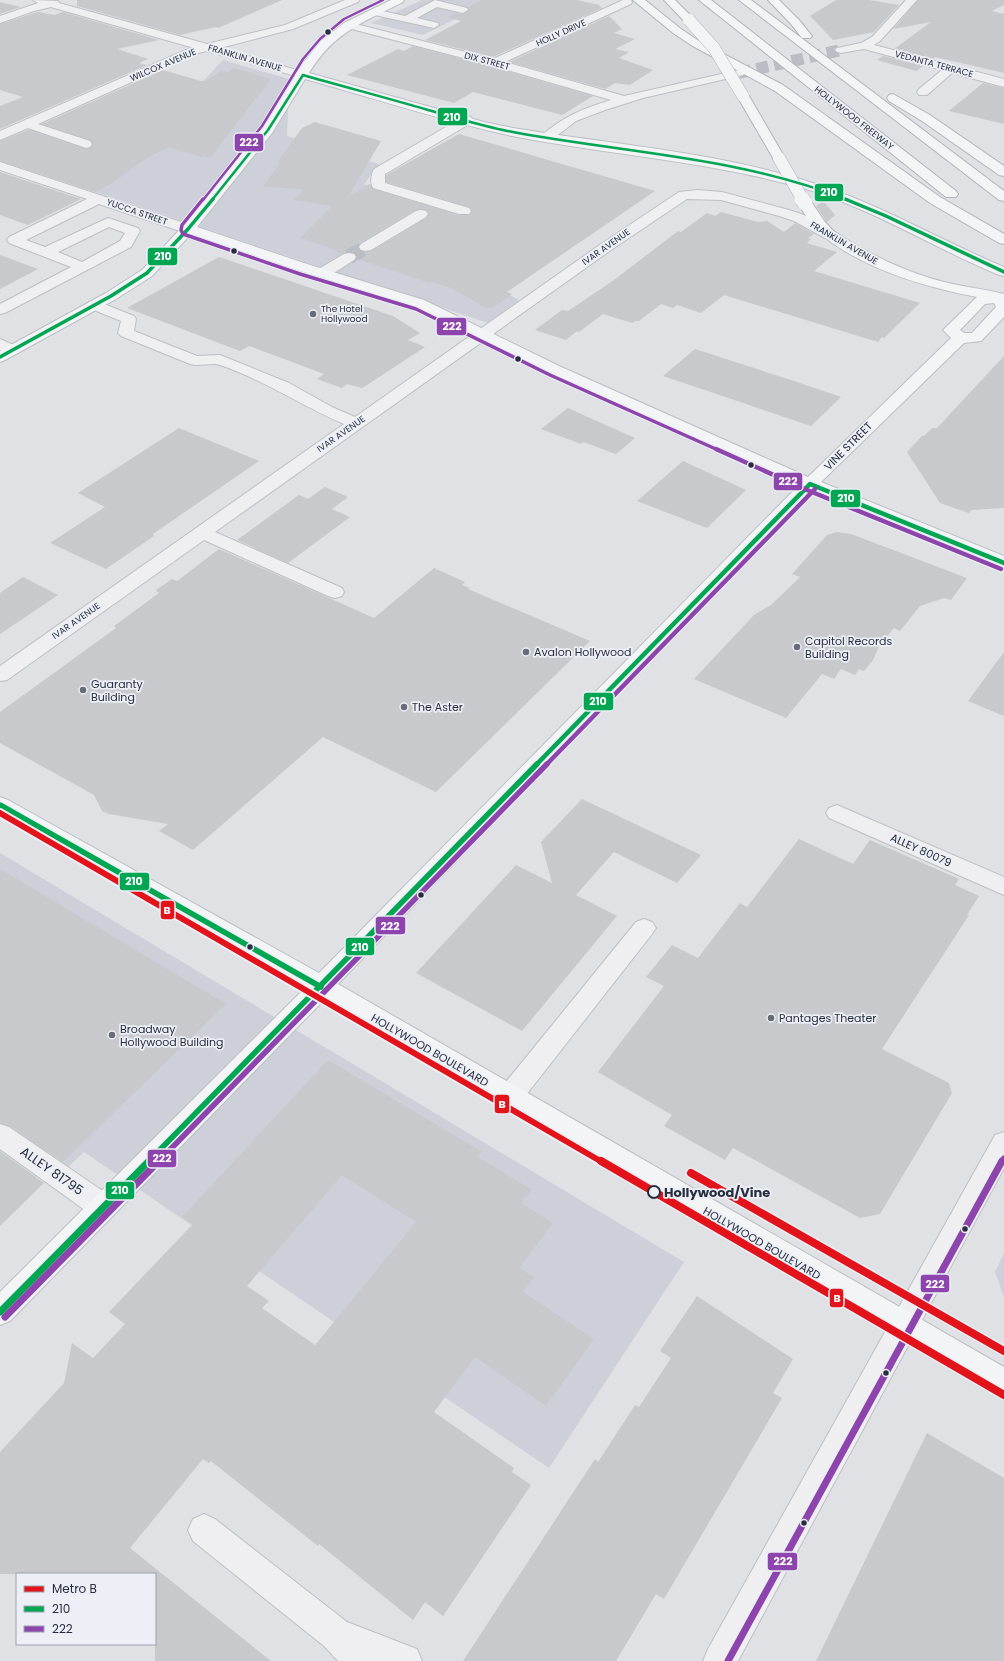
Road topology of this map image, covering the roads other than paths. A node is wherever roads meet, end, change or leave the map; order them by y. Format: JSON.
{"nodes":[{"id":1,"x":38,"y":0,"type":"edge"},
{"id":2,"x":64,"y":0,"type":"edge"},
{"id":3,"x":354,"y":0,"type":"edge"},
{"id":4,"x":399,"y":0,"type":"edge"},
{"id":5,"x":669,"y":0,"type":"edge"},
{"id":6,"x":704,"y":0,"type":"edge"},
{"id":7,"x":744,"y":0,"type":"edge"},
{"id":8,"x":773,"y":0,"type":"edge"},
{"id":9,"x":912,"y":0,"type":"edge"},
{"id":10,"x":632,"y":1,"type":"edge"},
{"id":11,"x":52,"y":4,"type":"junction"},
{"id":12,"x":464,"y":10,"type":"dead end"},
{"id":13,"x":374,"y":12,"type":"junction"},
{"id":14,"x":407,"y":19,"type":"junction"},
{"id":15,"x":0,"y":20,"type":"edge"},
{"id":16,"x":421,"y":22,"type":"junction"},
{"id":17,"x":348,"y":25,"type":"junction"},
{"id":18,"x":434,"y":25,"type":"dead end"},
{"id":19,"x":395,"y":37,"type":"junction"},
{"id":20,"x":864,"y":46,"type":"junction"},
{"id":21,"x":207,"y":48,"type":"junction"},
{"id":22,"x":841,"y":50,"type":"tunnel mouth"},
{"id":23,"x":812,"y":52,"type":"junction"},
{"id":24,"x":825,"y":62,"type":"junction"},
{"id":25,"x":494,"y":63,"type":"junction"},
{"id":26,"x":950,"y":68,"type":"junction"},
{"id":27,"x":740,"y":73,"type":"tunnel mouth"},
{"id":28,"x":303,"y":75,"type":"junction"},
{"id":29,"x":1004,"y":83,"type":"edge"},
{"id":30,"x":923,"y":92,"type":"dead end"},
{"id":31,"x":625,"y":100,"type":"junction"},
{"id":32,"x":467,"y":120,"type":"junction"},
{"id":33,"x":27,"y":124,"type":"junction"},
{"id":34,"x":0,"y":136,"type":"edge"},
{"id":35,"x":546,"y":138,"type":"junction"},
{"id":36,"x":86,"y":144,"type":"dead end"},
{"id":37,"x":0,"y":166,"type":"edge"},
{"id":38,"x":1004,"y":172,"type":"edge"},
{"id":39,"x":684,"y":196,"type":"joint"},
{"id":40,"x":1004,"y":197,"type":"edge"},
{"id":41,"x":98,"y":199,"type":"junction"},
{"id":42,"x":464,"y":211,"type":"dead end"},
{"id":43,"x":421,"y":214,"type":"dead end"},
{"id":44,"x":188,"y":229,"type":"junction"},
{"id":45,"x":830,"y":235,"type":"junction"},
{"id":46,"x":1004,"y":236,"type":"edge"},
{"id":47,"x":1004,"y":240,"type":"edge"},
{"id":48,"x":366,"y":247,"type":"tunnel mouth"},
{"id":49,"x":47,"y":252,"type":"junction"},
{"id":50,"x":348,"y":257,"type":"tunnel mouth"},
{"id":51,"x":83,"y":267,"type":"junction"},
{"id":52,"x":1004,"y":272,"type":"edge"},
{"id":53,"x":322,"y":273,"type":"junction"},
{"id":54,"x":930,"y":282,"type":"junction"},
{"id":55,"x":1002,"y":296,"type":"edge"},
{"id":56,"x":94,"y":305,"type":"junction"},
{"id":57,"x":0,"y":310,"type":"edge"},
{"id":58,"x":964,"y":317,"type":"junction"},
{"id":59,"x":483,"y":335,"type":"junction"},
{"id":60,"x":960,"y":338,"type":"junction"},
{"id":61,"x":7,"y":347,"type":"edge"},
{"id":62,"x":0,"y":357,"type":"edge"},
{"id":63,"x":356,"y":423,"type":"junction"},
{"id":64,"x":810,"y":484,"type":"junction"},
{"id":65,"x":201,"y":532,"type":"junction"},
{"id":66,"x":940,"y":537,"type":"junction"},
{"id":67,"x":1004,"y":557,"type":"edge"},
{"id":68,"x":1004,"y":563,"type":"edge"},
{"id":69,"x":335,"y":592,"type":"dead end"},
{"id":70,"x":0,"y":675,"type":"edge"},
{"id":71,"x":0,"y":805,"type":"edge"},
{"id":72,"x":837,"y":813,"type":"dead end"},
{"id":73,"x":1004,"y":887,"type":"edge"},
{"id":74,"x":644,"y":928,"type":"dead end"},
{"id":75,"x":320,"y":987,"type":"junction"},
{"id":76,"x":510,"y":1096,"type":"junction"},
{"id":77,"x":0,"y":1135,"type":"edge"},
{"id":78,"x":1004,"y":1143,"type":"edge"},
{"id":79,"x":103,"y":1207,"type":"junction"},
{"id":80,"x":0,"y":1312,"type":"edge"},
{"id":81,"x":905,"y":1326,"type":"junction"},
{"id":82,"x":1004,"y":1383,"type":"edge"},
{"id":83,"x":204,"y":1530,"type":"dead end"},
{"id":84,"x":336,"y":1634,"type":"junction"},
{"id":85,"x":361,"y":1661,"type":"edge"},
{"id":86,"x":405,"y":1661,"type":"edge"},
{"id":87,"x":720,"y":1661,"type":"edge"}],
"edges":[{"from":1,"to":11,"type":"street","name":"FRANKLIN AVENUE"},
{"from":2,"to":11,"type":"street"},
{"from":3,"to":21,"type":"street","name":"WILCOX AVENUE"},
{"from":4,"to":13,"type":"main road"},
{"from":5,"to":45,"type":"main road","bridge":true},
{"from":6,"to":46,"type":"main road","name":"HOLLYWOOD FREEWAY"},
{"from":7,"to":23,"type":"main road"},
{"from":8,"to":23,"type":"main road"},
{"from":9,"to":20,"type":"street"},
{"from":10,"to":25,"type":"street","name":"HOLLY DRIVE"},
{"from":10,"to":47,"type":"main road"},
{"from":11,"to":15,"type":"street"},
{"from":11,"to":21,"type":"street","name":"FRANKLIN AVENUE"},
{"from":12,"to":14,"type":"street"},
{"from":13,"to":14,"type":"street"},
{"from":13,"to":17,"type":"main road"},
{"from":14,"to":16,"type":"street"},
{"from":16,"to":18,"type":"street"},
{"from":16,"to":19,"type":"street"},
{"from":17,"to":19,"type":"street","name":"DIX STREET"},
{"from":17,"to":28,"type":"main road"},
{"from":19,"to":25,"type":"street","name":"DIX STREET"},
{"from":20,"to":22,"type":"street"},
{"from":20,"to":26,"type":"street","name":"VEDANTA TERRACE"},
{"from":21,"to":28,"type":"street","name":"FRANKLIN AVENUE"},
{"from":21,"to":33,"type":"street","name":"WILCOX AVENUE"},
{"from":23,"to":24,"type":"main road"},
{"from":24,"to":38,"type":"main road"},
{"from":24,"to":40,"type":"main road"},
{"from":25,"to":31,"type":"street","name":"DIX STREET"},
{"from":26,"to":29,"type":"street","name":"VEDANTA TERRACE"},
{"from":26,"to":30,"type":"street"},
{"from":27,"to":31,"type":"street"},
{"from":28,"to":32,"type":"main road","name":"FRANKLIN AVENUE"},
{"from":28,"to":44,"type":"main road"},
{"from":31,"to":35,"type":"street"},
{"from":32,"to":35,"type":"main road","name":"FRANKLIN AVENUE"},
{"from":32,"to":42,"type":"street"},
{"from":33,"to":34,"type":"street","name":"WILCOX AVENUE"},
{"from":33,"to":36,"type":"street"},
{"from":35,"to":52,"type":"main road","name":"FRANKLIN AVENUE"},
{"from":37,"to":41,"type":"street","name":"YUCCA STREET"},
{"from":39,"to":45,"type":"street","name":"FRANKLIN AVENUE"},
{"from":39,"to":59,"type":"street","name":"IVAR AVENUE"},
{"from":41,"to":44,"type":"street","name":"YUCCA STREET"},
{"from":41,"to":49,"type":"street"},
{"from":43,"to":48,"type":"street"},
{"from":44,"to":53,"type":"main road","name":"YUCCA STREET"},
{"from":44,"to":56,"type":"main road"},
{"from":45,"to":54,"type":"main road","name":"FRANKLIN AVENUE"},
{"from":49,"to":51,"type":"street"},
{"from":49,"to":51,"type":"street"},
{"from":50,"to":53,"type":"street"},
{"from":51,"to":57,"type":"street"},
{"from":53,"to":59,"type":"main road","name":"YUCCA STREET"},
{"from":54,"to":55,"type":"main road","name":"FRANKLIN AVENUE"},
{"from":54,"to":58,"type":"main road"},
{"from":55,"to":58,"type":"main road"},
{"from":55,"to":60,"type":"main road"},
{"from":56,"to":61,"type":"main road"},
{"from":56,"to":63,"type":"street"},
{"from":58,"to":60,"type":"main road"},
{"from":59,"to":63,"type":"street","name":"IVAR AVENUE"},
{"from":59,"to":64,"type":"main road","name":"YUCCA STREET"},
{"from":60,"to":64,"type":"main road","name":"VINE STREET"},
{"from":61,"to":62,"type":"main road"},
{"from":63,"to":65,"type":"street","name":"IVAR AVENUE"},
{"from":64,"to":66,"type":"main road","name":"YUCCA STREET"},
{"from":64,"to":75,"type":"main road","name":"VINE STREET"},
{"from":65,"to":69,"type":"street"},
{"from":65,"to":70,"type":"street","name":"IVAR AVENUE"},
{"from":66,"to":67,"type":"main road"},
{"from":66,"to":68,"type":"main road","name":"YUCCA STREET"},
{"from":71,"to":75,"type":"main road","name":"HOLLYWOOD BOULEVARD"},
{"from":72,"to":73,"type":"street","name":"ALLEY 80079"},
{"from":74,"to":76,"type":"street"},
{"from":75,"to":76,"type":"main road","name":"HOLLYWOOD BOULEVARD"},
{"from":75,"to":79,"type":"main road","name":"VINE STREET"},
{"from":76,"to":81,"type":"main road","name":"HOLLYWOOD BOULEVARD"},
{"from":77,"to":79,"type":"street","name":"ALLEY 81795"},
{"from":78,"to":81,"type":"street"},
{"from":79,"to":80,"type":"main road","name":"VINE STREET"},
{"from":81,"to":82,"type":"main road","name":"HOLLYWOOD BOULEVARD"},
{"from":81,"to":87,"type":"street"},
{"from":83,"to":84,"type":"street"},
{"from":84,"to":85,"type":"street"},
{"from":84,"to":86,"type":"street"}]}
